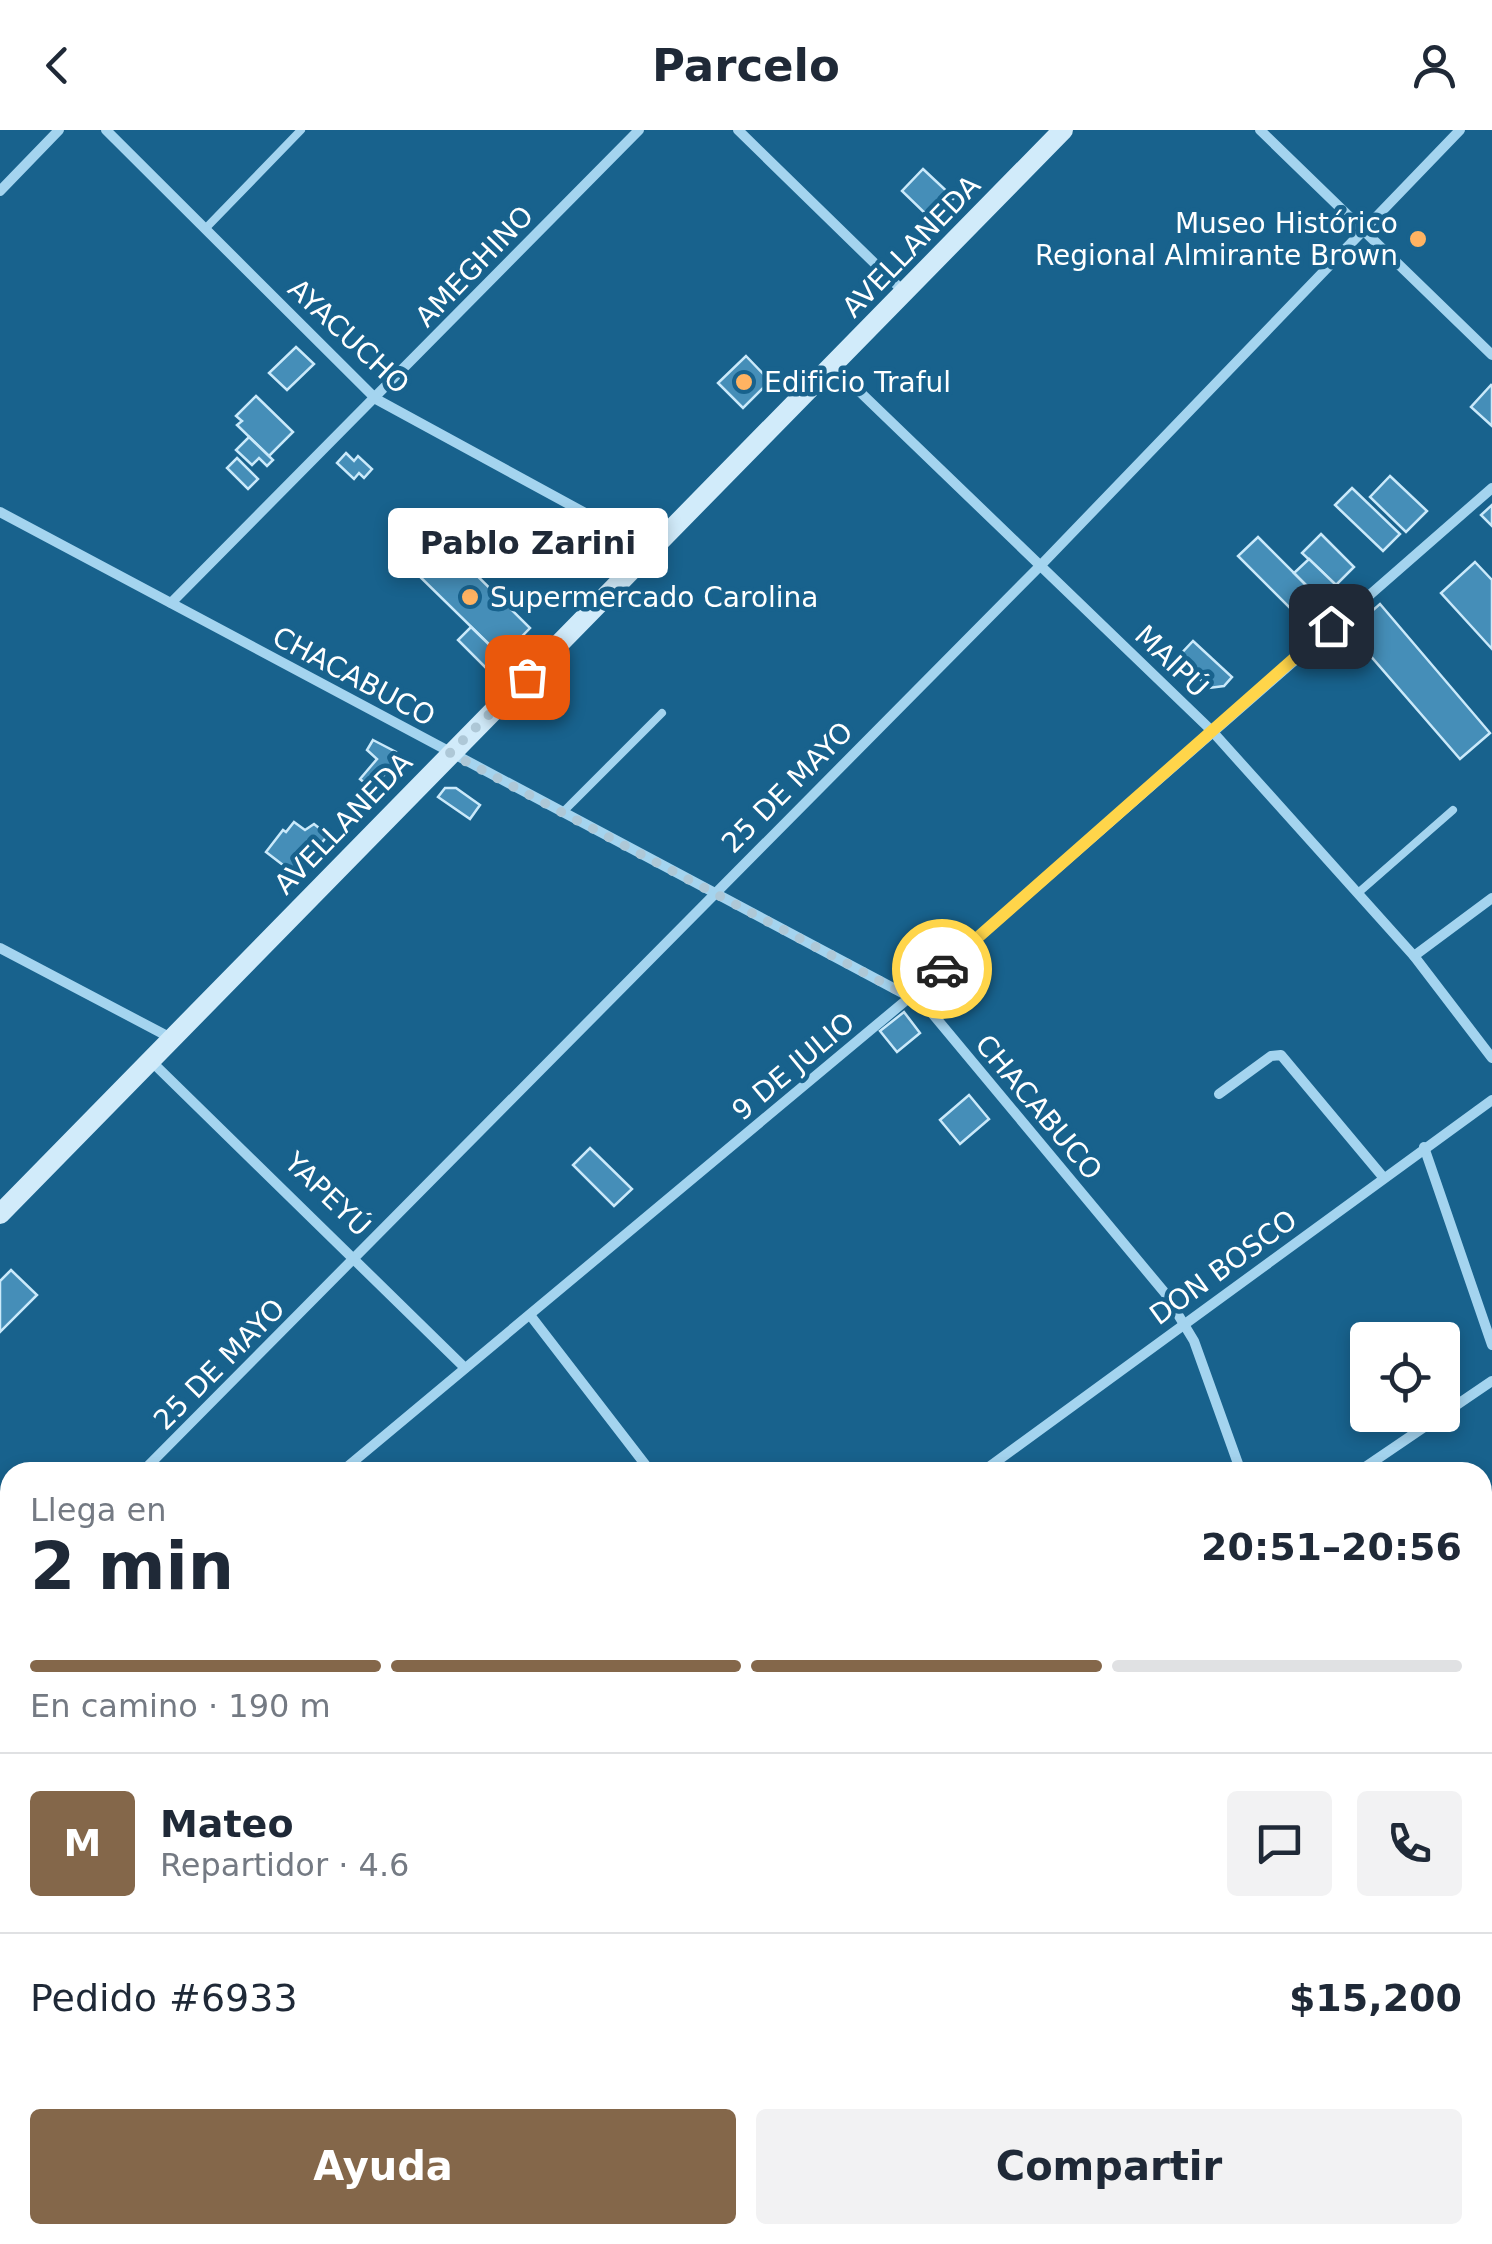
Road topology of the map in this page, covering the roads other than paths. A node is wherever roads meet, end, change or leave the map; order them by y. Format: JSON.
{"nodes":[{"id":1,"x":59,"y":130,"type":"edge"},
{"id":2,"x":106,"y":130,"type":"edge"},
{"id":3,"x":301,"y":130,"type":"edge"},
{"id":4,"x":639,"y":130,"type":"edge"},
{"id":5,"x":738,"y":130,"type":"edge"},
{"id":6,"x":1064,"y":130,"type":"edge"},
{"id":7,"x":1260,"y":130,"type":"edge"},
{"id":8,"x":1460,"y":130,"type":"edge"},
{"id":9,"x":0,"y":190,"type":"edge"},
{"id":10,"x":205,"y":229,"type":"junction"},
{"id":11,"x":1362,"y":230,"type":"junction"},
{"id":12,"x":904,"y":292,"type":"junction"},
{"id":13,"x":1492,"y":355,"type":"edge"},
{"id":14,"x":834,"y":366,"type":"junction"},
{"id":15,"x":376,"y":400,"type":"junction"},
{"id":16,"x":1492,"y":488,"type":"edge"},
{"id":17,"x":0,"y":512,"type":"edge"},
{"id":18,"x":654,"y":550,"type":"junction"},
{"id":19,"x":1040,"y":565,"type":"junction"},
{"id":20,"x":171,"y":603,"type":"junction"},
{"id":21,"x":662,"y":712,"type":"dead end"},
{"id":22,"x":1212,"y":731,"type":"junction"},
{"id":23,"x":450,"y":753,"type":"junction"},
{"id":24,"x":1454,"y":810,"type":"dead end"},
{"id":25,"x":562,"y":813,"type":"junction"},
{"id":26,"x":1358,"y":892,"type":"junction"},
{"id":27,"x":713,"y":894,"type":"junction"},
{"id":28,"x":1492,"y":898,"type":"edge"},
{"id":29,"x":0,"y":948,"type":"edge"},
{"id":30,"x":1414,"y":956,"type":"junction"},
{"id":31,"x":910,"y":997,"type":"junction"},
{"id":32,"x":172,"y":1038,"type":"junction"},
{"id":33,"x":1492,"y":1058,"type":"edge"},
{"id":34,"x":150,"y":1060,"type":"junction"},
{"id":35,"x":1219,"y":1094,"type":"dead end"},
{"id":36,"x":1492,"y":1100,"type":"edge"},
{"id":37,"x":1424,"y":1147,"type":"junction"},
{"id":38,"x":1384,"y":1176,"type":"junction"},
{"id":39,"x":0,"y":1214,"type":"edge"},
{"id":40,"x":356,"y":1260,"type":"junction"},
{"id":41,"x":530,"y":1315,"type":"junction"},
{"id":42,"x":1185,"y":1322,"type":"junction"},
{"id":43,"x":1492,"y":1345,"type":"edge"},
{"id":44,"x":465,"y":1368,"type":"junction"},
{"id":45,"x":1492,"y":1381,"type":"edge"},
{"id":46,"x":152,"y":1462,"type":"edge"},
{"id":47,"x":353,"y":1462,"type":"edge"},
{"id":48,"x":643,"y":1462,"type":"edge"},
{"id":49,"x":996,"y":1462,"type":"edge"},
{"id":50,"x":1237,"y":1462,"type":"edge"},
{"id":51,"x":1373,"y":1462,"type":"edge"}],
"edges":[{"from":1,"to":9,"type":"street"},
{"from":2,"to":10,"type":"street","name":"AYACUCHO"},
{"from":3,"to":10,"type":"lane"},
{"from":4,"to":15,"type":"street","name":"AMEGHINO"},
{"from":5,"to":12,"type":"street"},
{"from":6,"to":12,"type":"street","name":"AVELLANEDA"},
{"from":7,"to":11,"type":"street"},
{"from":8,"to":11,"type":"street","name":"25 DE MAYO"},
{"from":10,"to":15,"type":"street","name":"AYACUCHO"},
{"from":11,"to":13,"type":"street"},
{"from":11,"to":19,"type":"street","name":"25 DE MAYO"},
{"from":12,"to":14,"type":"street","name":"AVELLANEDA"},
{"from":14,"to":18,"type":"street","name":"AVELLANEDA"},
{"from":14,"to":19,"type":"street","name":"MAIPÚ"},
{"from":15,"to":18,"type":"street","name":"AYACUCHO"},
{"from":15,"to":20,"type":"street","name":"AMEGHINO"},
{"from":16,"to":22,"type":"street","name":"9 DE JULIO"},
{"from":17,"to":20,"type":"street","name":"CHACABUCO"},
{"from":18,"to":23,"type":"street","name":"AVELLANEDA"},
{"from":19,"to":22,"type":"street","name":"MAIPÚ"},
{"from":19,"to":27,"type":"street","name":"25 DE MAYO"},
{"from":20,"to":23,"type":"street","name":"CHACABUCO"},
{"from":21,"to":25,"type":"lane"},
{"from":22,"to":26,"type":"street","name":"MAIPÚ"},
{"from":22,"to":31,"type":"street","name":"9 DE JULIO"},
{"from":23,"to":25,"type":"street","name":"CHACABUCO"},
{"from":23,"to":32,"type":"street","name":"AVELLANEDA"},
{"from":24,"to":26,"type":"lane"},
{"from":25,"to":27,"type":"street","name":"CHACABUCO"},
{"from":26,"to":30,"type":"street","name":"MAIPÚ"},
{"from":27,"to":31,"type":"street","name":"CHACABUCO"},
{"from":27,"to":40,"type":"street","name":"25 DE MAYO"},
{"from":28,"to":30,"type":"street"},
{"from":29,"to":32,"type":"street"},
{"from":30,"to":33,"type":"street","name":"MAIPÚ"},
{"from":31,"to":41,"type":"street","name":"9 DE JULIO"},
{"from":31,"to":42,"type":"street","name":"CHACABUCO"},
{"from":32,"to":34,"type":"street","name":"AVELLANEDA"},
{"from":34,"to":39,"type":"street","name":"AVELLANEDA"},
{"from":34,"to":40,"type":"street","name":"YAPEYÚ"},
{"from":35,"to":38,"type":"street"},
{"from":36,"to":37,"type":"street","name":"DON BOSCO"},
{"from":37,"to":38,"type":"street","name":"DON BOSCO"},
{"from":37,"to":43,"type":"street"},
{"from":38,"to":42,"type":"street","name":"DON BOSCO"},
{"from":40,"to":44,"type":"street","name":"YAPEYÚ"},
{"from":40,"to":46,"type":"street","name":"25 DE MAYO"},
{"from":41,"to":44,"type":"street","name":"9 DE JULIO"},
{"from":41,"to":48,"type":"street"},
{"from":42,"to":49,"type":"street","name":"DON BOSCO"},
{"from":42,"to":50,"type":"street","name":"CHACABUCO"},
{"from":44,"to":47,"type":"street","name":"9 DE JULIO"},
{"from":45,"to":51,"type":"street"}]}
